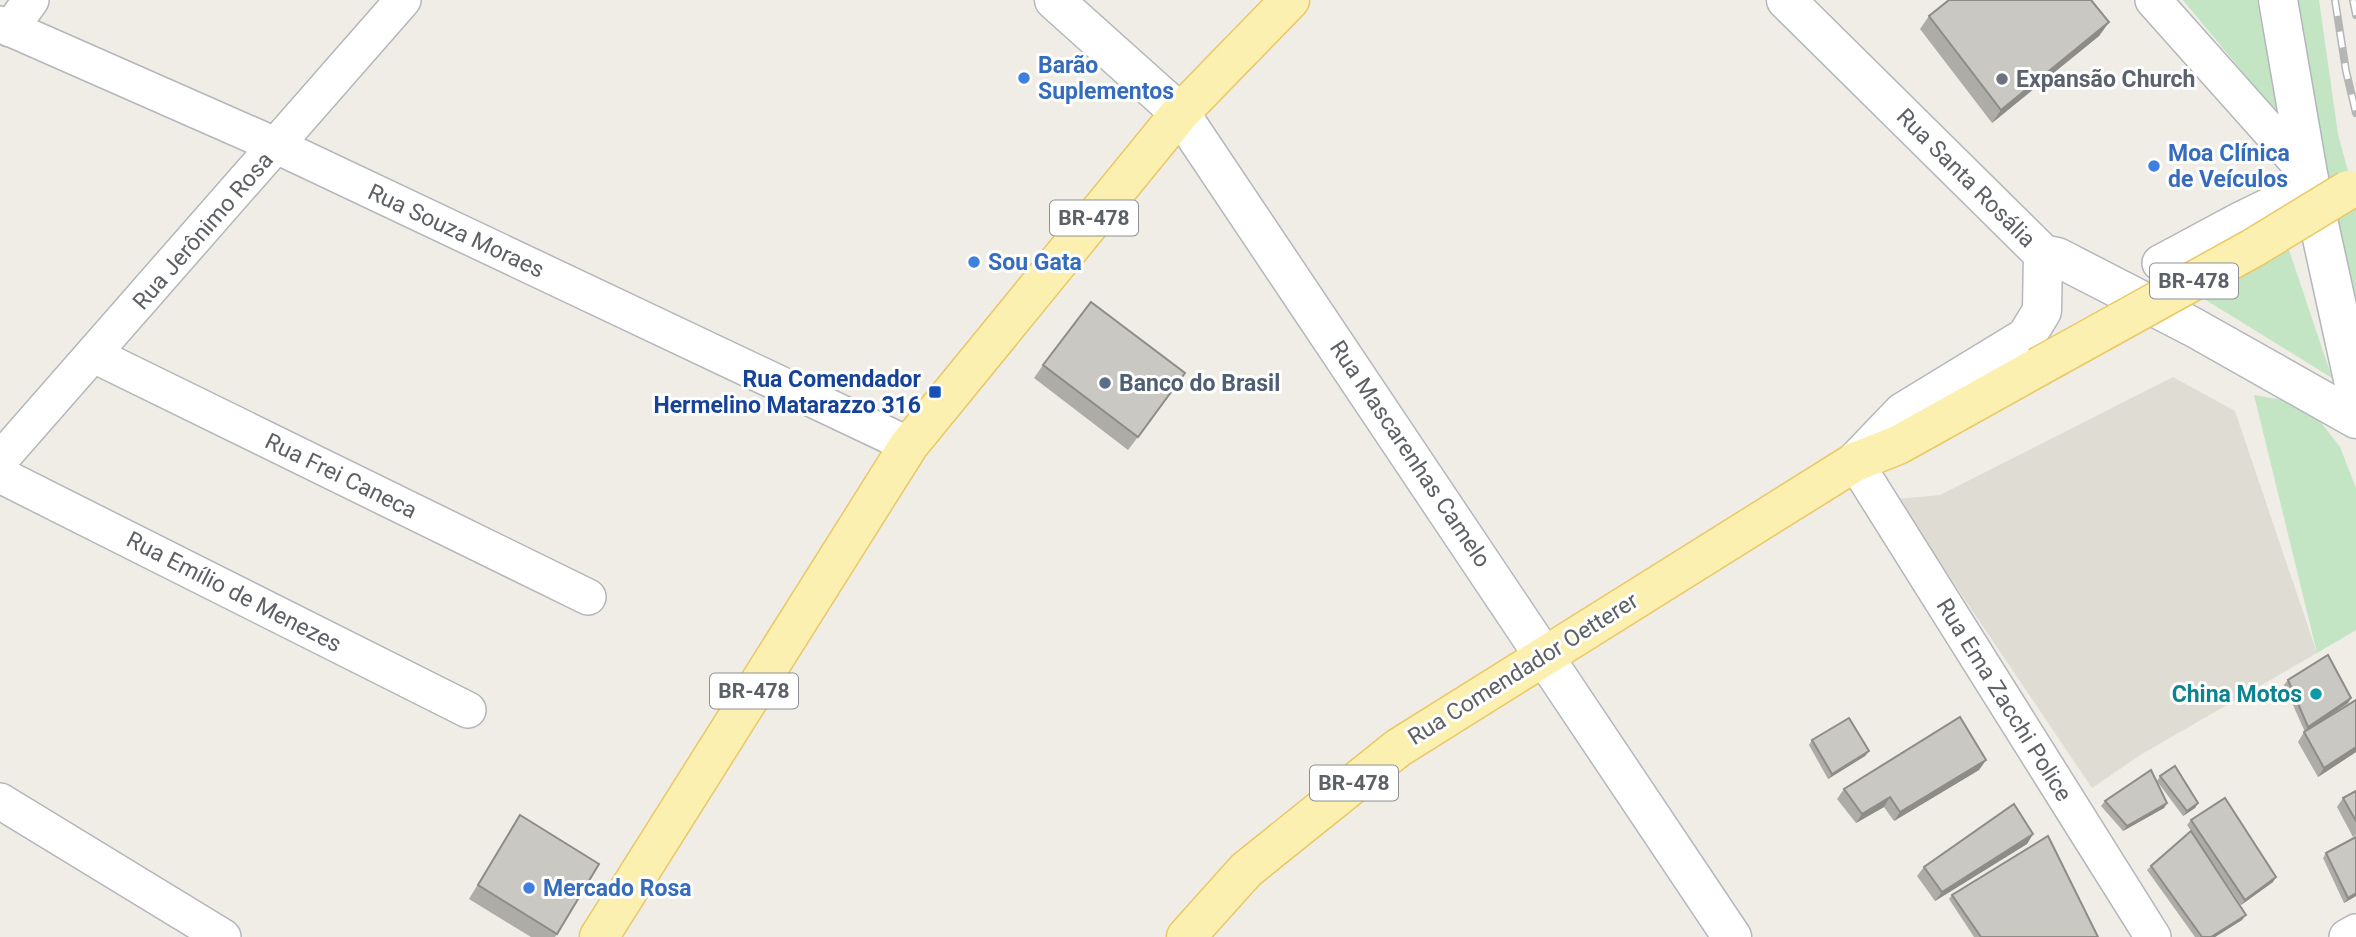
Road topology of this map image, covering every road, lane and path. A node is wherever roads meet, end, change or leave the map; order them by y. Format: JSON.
{"nodes":[{"id":1,"x":31,"y":0,"type":"edge"},
{"id":2,"x":403,"y":0,"type":"edge"},
{"id":3,"x":1054,"y":0,"type":"edge"},
{"id":4,"x":1290,"y":0,"type":"edge"},
{"id":5,"x":1786,"y":0,"type":"edge"},
{"id":6,"x":2153,"y":0,"type":"edge"},
{"id":7,"x":2277,"y":0,"type":"edge"},
{"id":8,"x":5,"y":26,"type":"edge"},
{"id":9,"x":1180,"y":113,"type":"junction"},
{"id":10,"x":2285,"y":127,"type":"junction"},
{"id":11,"x":277,"y":146,"type":"junction"},
{"id":12,"x":2336,"y":186,"type":"edge"},
{"id":13,"x":2043,"y":254,"type":"junction"},
{"id":14,"x":2160,"y":263,"type":"dead end"},
{"id":15,"x":94,"y":355,"type":"junction"},
{"id":16,"x":2356,"y":393,"type":"edge"},
{"id":17,"x":2356,"y":419,"type":"edge"},
{"id":18,"x":909,"y":445,"type":"junction"},
{"id":19,"x":0,"y":460,"type":"edge"},
{"id":20,"x":1855,"y":462,"type":"junction"},
{"id":21,"x":0,"y":475,"type":"edge"},
{"id":22,"x":588,"y":597,"type":"dead end"},
{"id":23,"x":1544,"y":656,"type":"junction"},
{"id":24,"x":468,"y":710,"type":"dead end"},
{"id":25,"x":0,"y":801,"type":"edge"},
{"id":26,"x":2356,"y":932,"type":"edge"},
{"id":27,"x":223,"y":937,"type":"edge"},
{"id":28,"x":599,"y":937,"type":"edge"},
{"id":29,"x":1186,"y":937,"type":"edge"},
{"id":30,"x":1732,"y":937,"type":"edge"},
{"id":31,"x":2153,"y":937,"type":"edge"},
{"id":32,"x":2347,"y":937,"type":"edge"}],
"edges":[{"from":1,"to":8,"type":"street"},
{"from":2,"to":11,"type":"street","name":"Rua Jerônimo Rosa"},
{"from":3,"to":9,"type":"main road","name":"Rua Mascarenhas Camelo"},
{"from":4,"to":9,"type":"main road","number":"BR-478"},
{"from":5,"to":13,"type":"main road","name":"Rua Santa Rosália"},
{"from":6,"to":10,"type":"street"},
{"from":7,"to":10,"type":"main road"},
{"from":8,"to":11,"type":"street","name":"Rua Souza Moraes"},
{"from":9,"to":18,"type":"main road","number":"BR-478"},
{"from":9,"to":23,"type":"main road","name":"Rua Mascarenhas Camelo"},
{"from":10,"to":12,"type":"main road"},
{"from":11,"to":15,"type":"street","name":"Rua Jerônimo Rosa"},
{"from":11,"to":18,"type":"street","name":"Rua Souza Moraes"},
{"from":12,"to":14,"type":"street"},
{"from":12,"to":16,"type":"main road"},
{"from":12,"to":20,"type":"main road","name":"Rua Comendador Oetterer","number":"BR-478","bridge":true},
{"from":13,"to":17,"type":"main road","name":"Rua Santa Rosália"},
{"from":13,"to":20,"type":"main road","name":"Rua Comendador Oetterer","number":"BR-478"},
{"from":15,"to":19,"type":"street","name":"Rua Jerônimo Rosa"},
{"from":15,"to":22,"type":"street","name":"Rua Frei Caneca"},
{"from":18,"to":28,"type":"main road","number":"BR-478"},
{"from":20,"to":23,"type":"main road","name":"Rua Comendador Oetterer","number":"BR-478"},
{"from":20,"to":31,"type":"street","name":"Rua Ema Zacchi Police"},
{"from":21,"to":24,"type":"street","name":"Rua Emílio de Menezes"},
{"from":23,"to":29,"type":"main road","name":"Rua Comendador Oetterer","number":"BR-478"},
{"from":23,"to":30,"type":"main road","name":"Rua Mascarenhas Camelo"},
{"from":25,"to":27,"type":"street"},
{"from":26,"to":32,"type":"street"}]}
